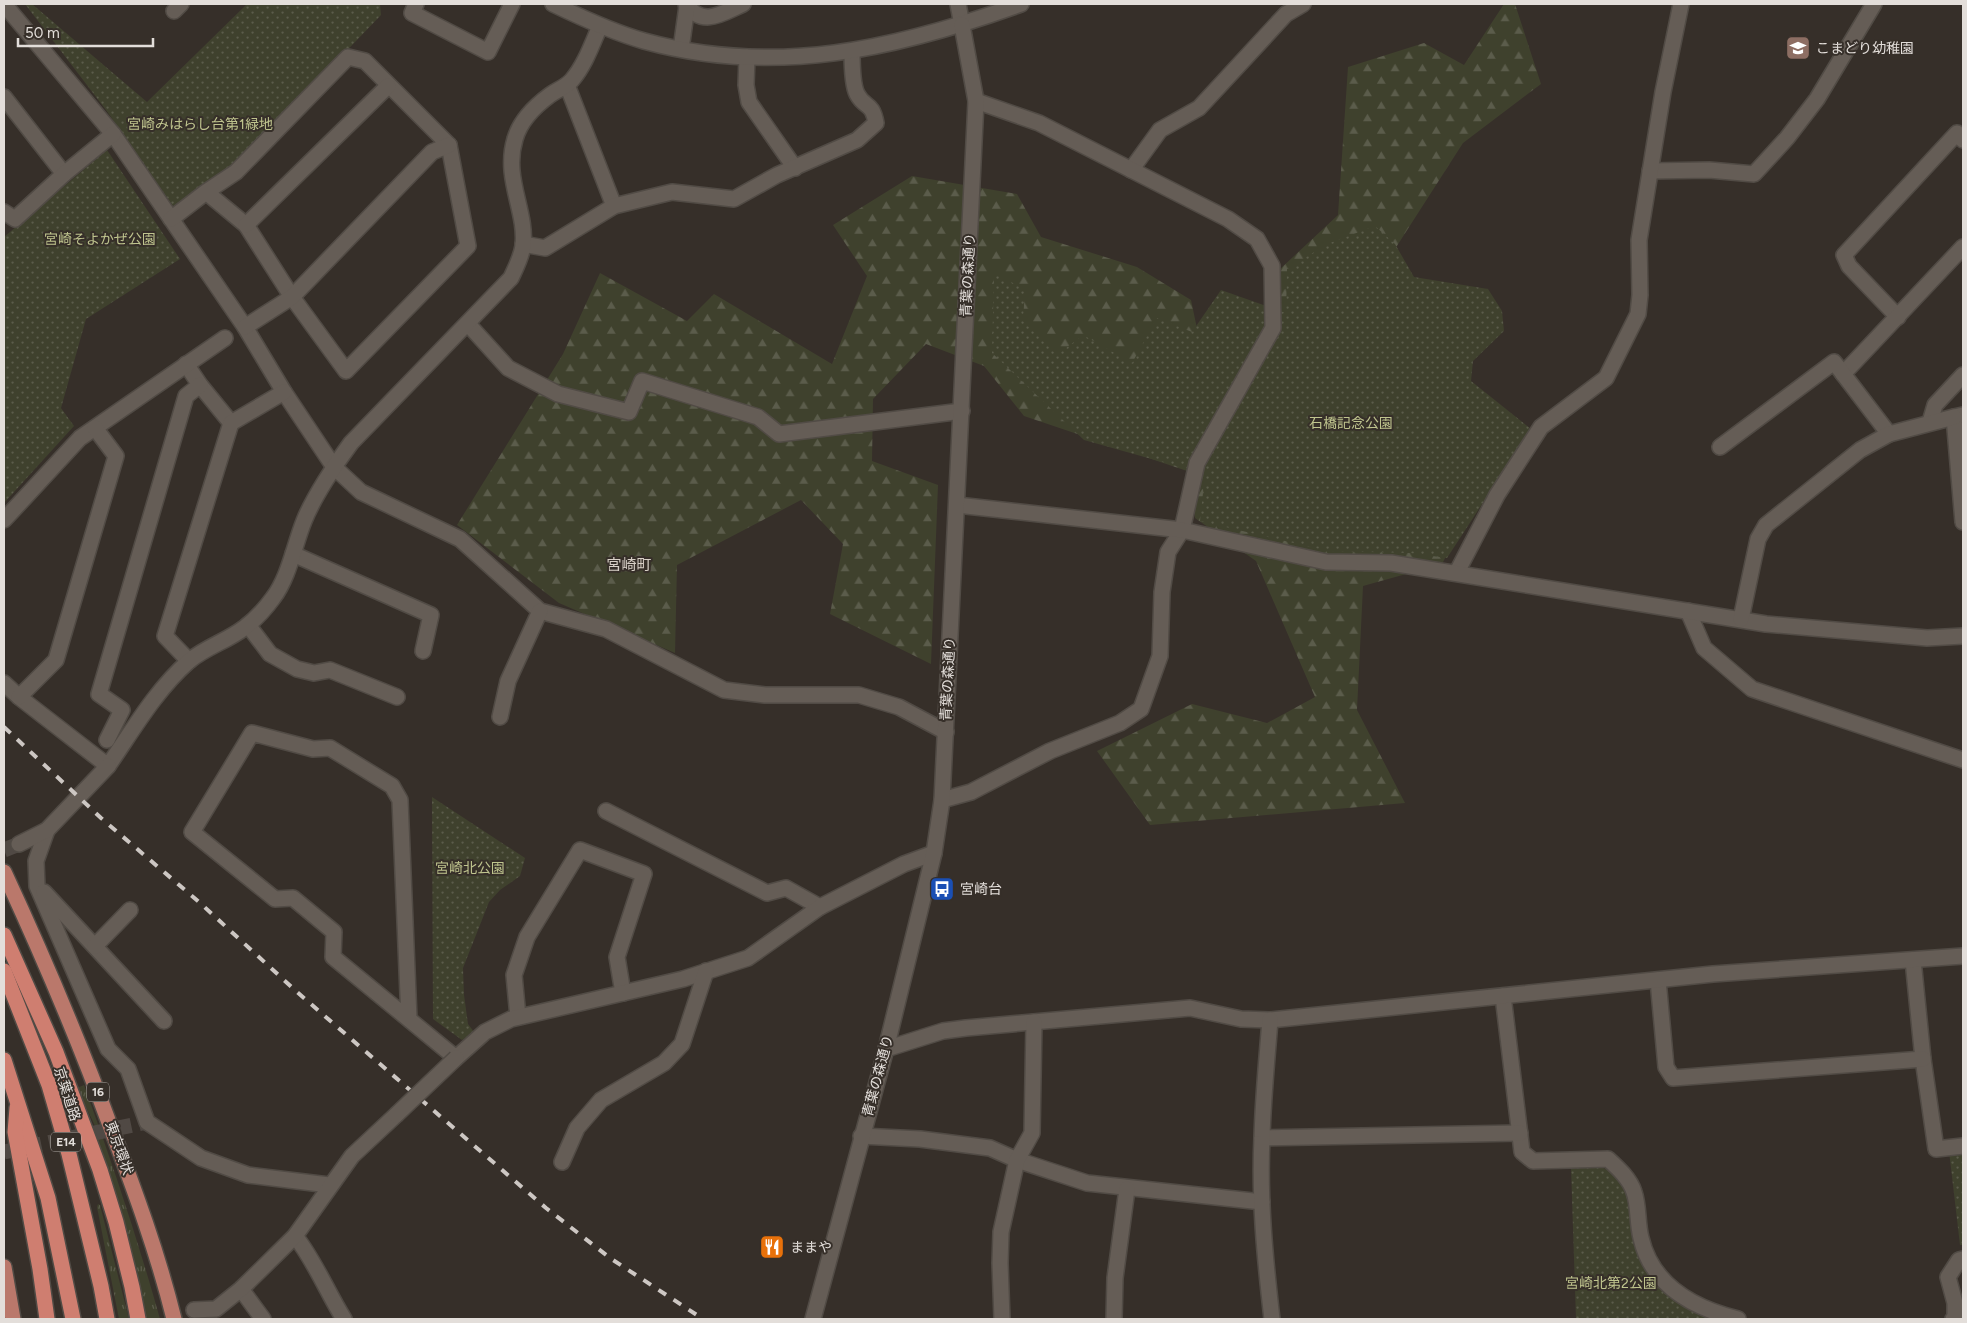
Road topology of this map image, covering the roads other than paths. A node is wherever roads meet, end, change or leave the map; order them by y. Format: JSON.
{"nodes":[{"id":1,"x":4,"y":4,"type":"edge"},
{"id":2,"x":416,"y":4,"type":"edge"},
{"id":3,"x":512,"y":4,"type":"edge"},
{"id":4,"x":553,"y":4,"type":"edge"},
{"id":5,"x":743,"y":4,"type":"edge"},
{"id":6,"x":958,"y":4,"type":"edge"},
{"id":7,"x":1021,"y":4,"type":"edge"},
{"id":8,"x":1303,"y":4,"type":"edge"},
{"id":9,"x":1681,"y":4,"type":"edge"},
{"id":10,"x":1874,"y":4,"type":"edge"},
{"id":11,"x":686,"y":5,"type":"edge"},
{"id":12,"x":962,"y":25,"type":"junction"},
{"id":13,"x":600,"y":26,"type":"junction"},
{"id":14,"x":681,"y":49,"type":"junction"},
{"id":15,"x":852,"y":51,"type":"junction"},
{"id":16,"x":746,"y":57,"type":"junction"},
{"id":17,"x":567,"y":85,"type":"junction"},
{"id":18,"x":388,"y":86,"type":"junction"},
{"id":19,"x":4,"y":97,"type":"edge"},
{"id":20,"x":976,"y":100,"type":"junction"},
{"id":21,"x":113,"y":134,"type":"junction"},
{"id":22,"x":1963,"y":140,"type":"edge"},
{"id":23,"x":449,"y":145,"type":"junction"},
{"id":24,"x":795,"y":168,"type":"junction"},
{"id":25,"x":1131,"y":170,"type":"junction"},
{"id":26,"x":1650,"y":171,"type":"junction"},
{"id":27,"x":64,"y":174,"type":"junction"},
{"id":28,"x":206,"y":192,"type":"junction"},
{"id":29,"x":614,"y":206,"type":"junction"},
{"id":30,"x":4,"y":212,"type":"edge"},
{"id":31,"x":171,"y":219,"type":"junction"},
{"id":32,"x":246,"y":225,"type":"junction"},
{"id":33,"x":523,"y":244,"type":"junction"},
{"id":34,"x":1963,"y":247,"type":"edge"},
{"id":35,"x":292,"y":297,"type":"junction"},
{"id":36,"x":1898,"y":317,"type":"junction"},
{"id":37,"x":468,"y":324,"type":"junction"},
{"id":38,"x":245,"y":326,"type":"junction"},
{"id":39,"x":225,"y":338,"type":"dead end"},
{"id":40,"x":186,"y":364,"type":"junction"},
{"id":41,"x":1843,"y":374,"type":"junction"},
{"id":42,"x":1963,"y":375,"type":"edge"},
{"id":43,"x":200,"y":386,"type":"junction"},
{"id":44,"x":284,"y":392,"type":"junction"},
{"id":45,"x":962,"y":411,"type":"junction"},
{"id":46,"x":1959,"y":416,"type":"edge"},
{"id":47,"x":1930,"y":422,"type":"junction"},
{"id":48,"x":231,"y":423,"type":"junction"},
{"id":49,"x":95,"y":428,"type":"junction"},
{"id":50,"x":1889,"y":434,"type":"junction"},
{"id":51,"x":1720,"y":447,"type":"dead end"},
{"id":52,"x":334,"y":467,"type":"junction"},
{"id":53,"x":957,"y":506,"type":"junction"},
{"id":54,"x":4,"y":520,"type":"edge"},
{"id":55,"x":1963,"y":522,"type":"edge"},
{"id":56,"x":1182,"y":530,"type":"junction"},
{"id":57,"x":293,"y":554,"type":"junction"},
{"id":58,"x":1457,"y":572,"type":"junction"},
{"id":59,"x":540,"y":611,"type":"junction"},
{"id":60,"x":1688,"y":611,"type":"junction"},
{"id":61,"x":1741,"y":619,"type":"junction"},
{"id":62,"x":248,"y":625,"type":"junction"},
{"id":63,"x":1963,"y":636,"type":"edge"},
{"id":64,"x":423,"y":651,"type":"dead end"},
{"id":65,"x":189,"y":661,"type":"junction"},
{"id":66,"x":4,"y":683,"type":"edge"},
{"id":67,"x":20,"y":697,"type":"junction"},
{"id":68,"x":397,"y":697,"type":"dead end"},
{"id":69,"x":500,"y":717,"type":"dead end"},
{"id":70,"x":946,"y":732,"type":"junction"},
{"id":71,"x":107,"y":740,"type":"dead end"},
{"id":72,"x":1963,"y":760,"type":"edge"},
{"id":73,"x":108,"y":766,"type":"junction"},
{"id":74,"x":942,"y":800,"type":"junction"},
{"id":75,"x":606,"y":811,"type":"dead end"},
{"id":76,"x":47,"y":830,"type":"junction"},
{"id":77,"x":19,"y":844,"type":"tunnel mouth"},
{"id":78,"x":934,"y":852,"type":"junction"},
{"id":79,"x":4,"y":872,"type":"edge"},
{"id":80,"x":38,"y":886,"type":"junction"},
{"id":81,"x":820,"y":907,"type":"junction"},
{"id":82,"x":130,"y":910,"type":"dead end"},
{"id":83,"x":4,"y":935,"type":"edge"},
{"id":84,"x":95,"y":946,"type":"junction"},
{"id":85,"x":1963,"y":956,"type":"edge"},
{"id":86,"x":1914,"y":960,"type":"junction"},
{"id":87,"x":4,"y":971,"type":"edge"},
{"id":88,"x":706,"y":971,"type":"junction"},
{"id":89,"x":1658,"y":980,"type":"junction"},
{"id":90,"x":623,"y":993,"type":"junction"},
{"id":91,"x":1504,"y":996,"type":"junction"},
{"id":92,"x":518,"y":1017,"type":"junction"},
{"id":93,"x":409,"y":1019,"type":"junction"},
{"id":94,"x":1270,"y":1020,"type":"junction"},
{"id":95,"x":164,"y":1021,"type":"dead end"},
{"id":96,"x":1034,"y":1022,"type":"junction"},
{"id":97,"x":886,"y":1049,"type":"junction"},
{"id":98,"x":456,"y":1058,"type":"junction"},
{"id":99,"x":4,"y":1060,"type":"edge"},
{"id":100,"x":1923,"y":1060,"type":"junction"},
{"id":101,"x":18,"y":1100,"type":"junction"},
{"id":102,"x":1520,"y":1133,"type":"junction"},
{"id":103,"x":861,"y":1136,"type":"junction"},
{"id":104,"x":1262,"y":1138,"type":"junction"},
{"id":105,"x":1963,"y":1146,"type":"edge"},
{"id":106,"x":1017,"y":1160,"type":"junction"},
{"id":107,"x":562,"y":1162,"type":"dead end"},
{"id":108,"x":330,"y":1185,"type":"junction"},
{"id":109,"x":1128,"y":1189,"type":"junction"},
{"id":110,"x":1262,"y":1202,"type":"junction"},
{"id":111,"x":295,"y":1236,"type":"junction"},
{"id":112,"x":1963,"y":1259,"type":"edge"},
{"id":113,"x":4,"y":1267,"type":"edge"},
{"id":114,"x":241,"y":1290,"type":"junction"},
{"id":115,"x":194,"y":1310,"type":"dead end"},
{"id":116,"x":12,"y":1319,"type":"edge"},
{"id":117,"x":47,"y":1319,"type":"edge"},
{"id":118,"x":73,"y":1319,"type":"edge"},
{"id":119,"x":107,"y":1319,"type":"edge"},
{"id":120,"x":138,"y":1319,"type":"edge"},
{"id":121,"x":174,"y":1319,"type":"edge"},
{"id":122,"x":263,"y":1319,"type":"edge"},
{"id":123,"x":344,"y":1319,"type":"edge"},
{"id":124,"x":813,"y":1319,"type":"edge"},
{"id":125,"x":1002,"y":1319,"type":"edge"},
{"id":126,"x":1114,"y":1319,"type":"edge"},
{"id":127,"x":1272,"y":1319,"type":"edge"},
{"id":128,"x":1738,"y":1319,"type":"edge"},
{"id":129,"x":1953,"y":1319,"type":"edge"}],
"edges":[{"from":1,"to":21,"type":"street"},
{"from":2,"to":3,"type":"street"},
{"from":4,"to":13,"type":"street"},
{"from":5,"to":11,"type":"street"},
{"from":6,"to":12,"type":"street","name":"青葉の森通り"},
{"from":7,"to":12,"type":"street"},
{"from":8,"to":25,"type":"street"},
{"from":9,"to":26,"type":"street"},
{"from":10,"to":26,"type":"street"},
{"from":11,"to":14,"type":"street"},
{"from":12,"to":15,"type":"street"},
{"from":12,"to":20,"type":"street","name":"青葉の森通り"},
{"from":13,"to":14,"type":"street"},
{"from":13,"to":17,"type":"street"},
{"from":14,"to":16,"type":"street"},
{"from":15,"to":16,"type":"street"},
{"from":15,"to":24,"type":"street"},
{"from":16,"to":24,"type":"street"},
{"from":17,"to":29,"type":"street"},
{"from":17,"to":33,"type":"street"},
{"from":18,"to":23,"type":"street"},
{"from":18,"to":28,"type":"street"},
{"from":18,"to":32,"type":"street"},
{"from":19,"to":27,"type":"street"},
{"from":20,"to":25,"type":"street"},
{"from":20,"to":45,"type":"street","name":"青葉の森通り"},
{"from":21,"to":27,"type":"street"},
{"from":21,"to":31,"type":"street"},
{"from":22,"to":36,"type":"street"},
{"from":23,"to":35,"type":"street"},
{"from":23,"to":35,"type":"street"},
{"from":24,"to":29,"type":"street"},
{"from":25,"to":56,"type":"street"},
{"from":26,"to":58,"type":"street"},
{"from":27,"to":30,"type":"street"},
{"from":28,"to":31,"type":"street"},
{"from":28,"to":32,"type":"street"},
{"from":29,"to":33,"type":"street"},
{"from":31,"to":38,"type":"street"},
{"from":32,"to":35,"type":"street"},
{"from":33,"to":37,"type":"street"},
{"from":34,"to":36,"type":"street"},
{"from":35,"to":38,"type":"street"},
{"from":36,"to":41,"type":"street"},
{"from":37,"to":45,"type":"street"},
{"from":37,"to":52,"type":"street"},
{"from":38,"to":44,"type":"street"},
{"from":39,"to":40,"type":"street"},
{"from":40,"to":43,"type":"street"},
{"from":40,"to":49,"type":"street"},
{"from":41,"to":50,"type":"street"},
{"from":41,"to":51,"type":"street"},
{"from":42,"to":47,"type":"street"},
{"from":43,"to":48,"type":"street"},
{"from":43,"to":71,"type":"street"},
{"from":44,"to":48,"type":"street"},
{"from":44,"to":52,"type":"street"},
{"from":45,"to":53,"type":"street","name":"青葉の森通り"},
{"from":46,"to":47,"type":"street"},
{"from":46,"to":55,"type":"street"},
{"from":47,"to":50,"type":"street"},
{"from":48,"to":65,"type":"street"},
{"from":49,"to":54,"type":"street"},
{"from":49,"to":67,"type":"street"},
{"from":50,"to":61,"type":"street"},
{"from":52,"to":57,"type":"street"},
{"from":52,"to":59,"type":"street"},
{"from":53,"to":56,"type":"street"},
{"from":53,"to":70,"type":"street","name":"青葉の森通り"},
{"from":56,"to":58,"type":"street"},
{"from":56,"to":74,"type":"street"},
{"from":57,"to":62,"type":"street"},
{"from":57,"to":64,"type":"street"},
{"from":58,"to":60,"type":"street"},
{"from":59,"to":69,"type":"street"},
{"from":59,"to":70,"type":"street"},
{"from":60,"to":61,"type":"street"},
{"from":60,"to":72,"type":"street"},
{"from":61,"to":63,"type":"street"},
{"from":62,"to":65,"type":"street"},
{"from":62,"to":68,"type":"street"},
{"from":65,"to":73,"type":"street"},
{"from":66,"to":67,"type":"street"},
{"from":67,"to":73,"type":"street"},
{"from":70,"to":74,"type":"street","name":"青葉の森通り"},
{"from":73,"to":76,"type":"street"},
{"from":74,"to":78,"type":"street","name":"青葉の森通り"},
{"from":75,"to":81,"type":"street"},
{"from":76,"to":77,"type":"street"},
{"from":76,"to":80,"type":"street"},
{"from":78,"to":81,"type":"street"},
{"from":78,"to":97,"type":"street","name":"青葉の森通り"},
{"from":79,"to":121,"type":"highway","name":"東京環状","number":"16"},
{"from":80,"to":84,"type":"street"},
{"from":80,"to":108,"type":"street"},
{"from":81,"to":88,"type":"street"},
{"from":82,"to":84,"type":"street"},
{"from":83,"to":120,"type":"highway"},
{"from":84,"to":95,"type":"street"},
{"from":85,"to":86,"type":"street"},
{"from":86,"to":89,"type":"street"},
{"from":86,"to":100,"type":"street"},
{"from":87,"to":119,"type":"highway","name":"京葉道路","number":"E14"},
{"from":88,"to":90,"type":"street"},
{"from":88,"to":107,"type":"street"},
{"from":89,"to":91,"type":"street"},
{"from":89,"to":100,"type":"street"},
{"from":90,"to":92,"type":"street"},
{"from":90,"to":92,"type":"street"},
{"from":91,"to":94,"type":"street"},
{"from":91,"to":102,"type":"street"},
{"from":92,"to":98,"type":"street"},
{"from":93,"to":93,"type":"street"},
{"from":93,"to":98,"type":"street"},
{"from":94,"to":96,"type":"street"},
{"from":94,"to":104,"type":"street"},
{"from":96,"to":97,"type":"street"},
{"from":96,"to":106,"type":"street"},
{"from":97,"to":103,"type":"street","name":"青葉の森通り"},
{"from":98,"to":108,"type":"street","bridge":true},
{"from":99,"to":101,"type":"highway","number":"E14"},
{"from":100,"to":105,"type":"street"},
{"from":101,"to":117,"type":"highway"},
{"from":101,"to":118,"type":"highway","number":"E14"},
{"from":102,"to":104,"type":"street"},
{"from":102,"to":128,"type":"street"},
{"from":103,"to":106,"type":"street"},
{"from":103,"to":124,"type":"street","name":"青葉の森通り"},
{"from":104,"to":110,"type":"street"},
{"from":106,"to":109,"type":"street"},
{"from":106,"to":125,"type":"street"},
{"from":108,"to":111,"type":"street"},
{"from":109,"to":110,"type":"street"},
{"from":109,"to":126,"type":"street"},
{"from":110,"to":127,"type":"street"},
{"from":111,"to":114,"type":"street"},
{"from":111,"to":123,"type":"street"},
{"from":112,"to":129,"type":"street"},
{"from":113,"to":116,"type":"highway"},
{"from":114,"to":115,"type":"street"},
{"from":114,"to":122,"type":"street"}]}
